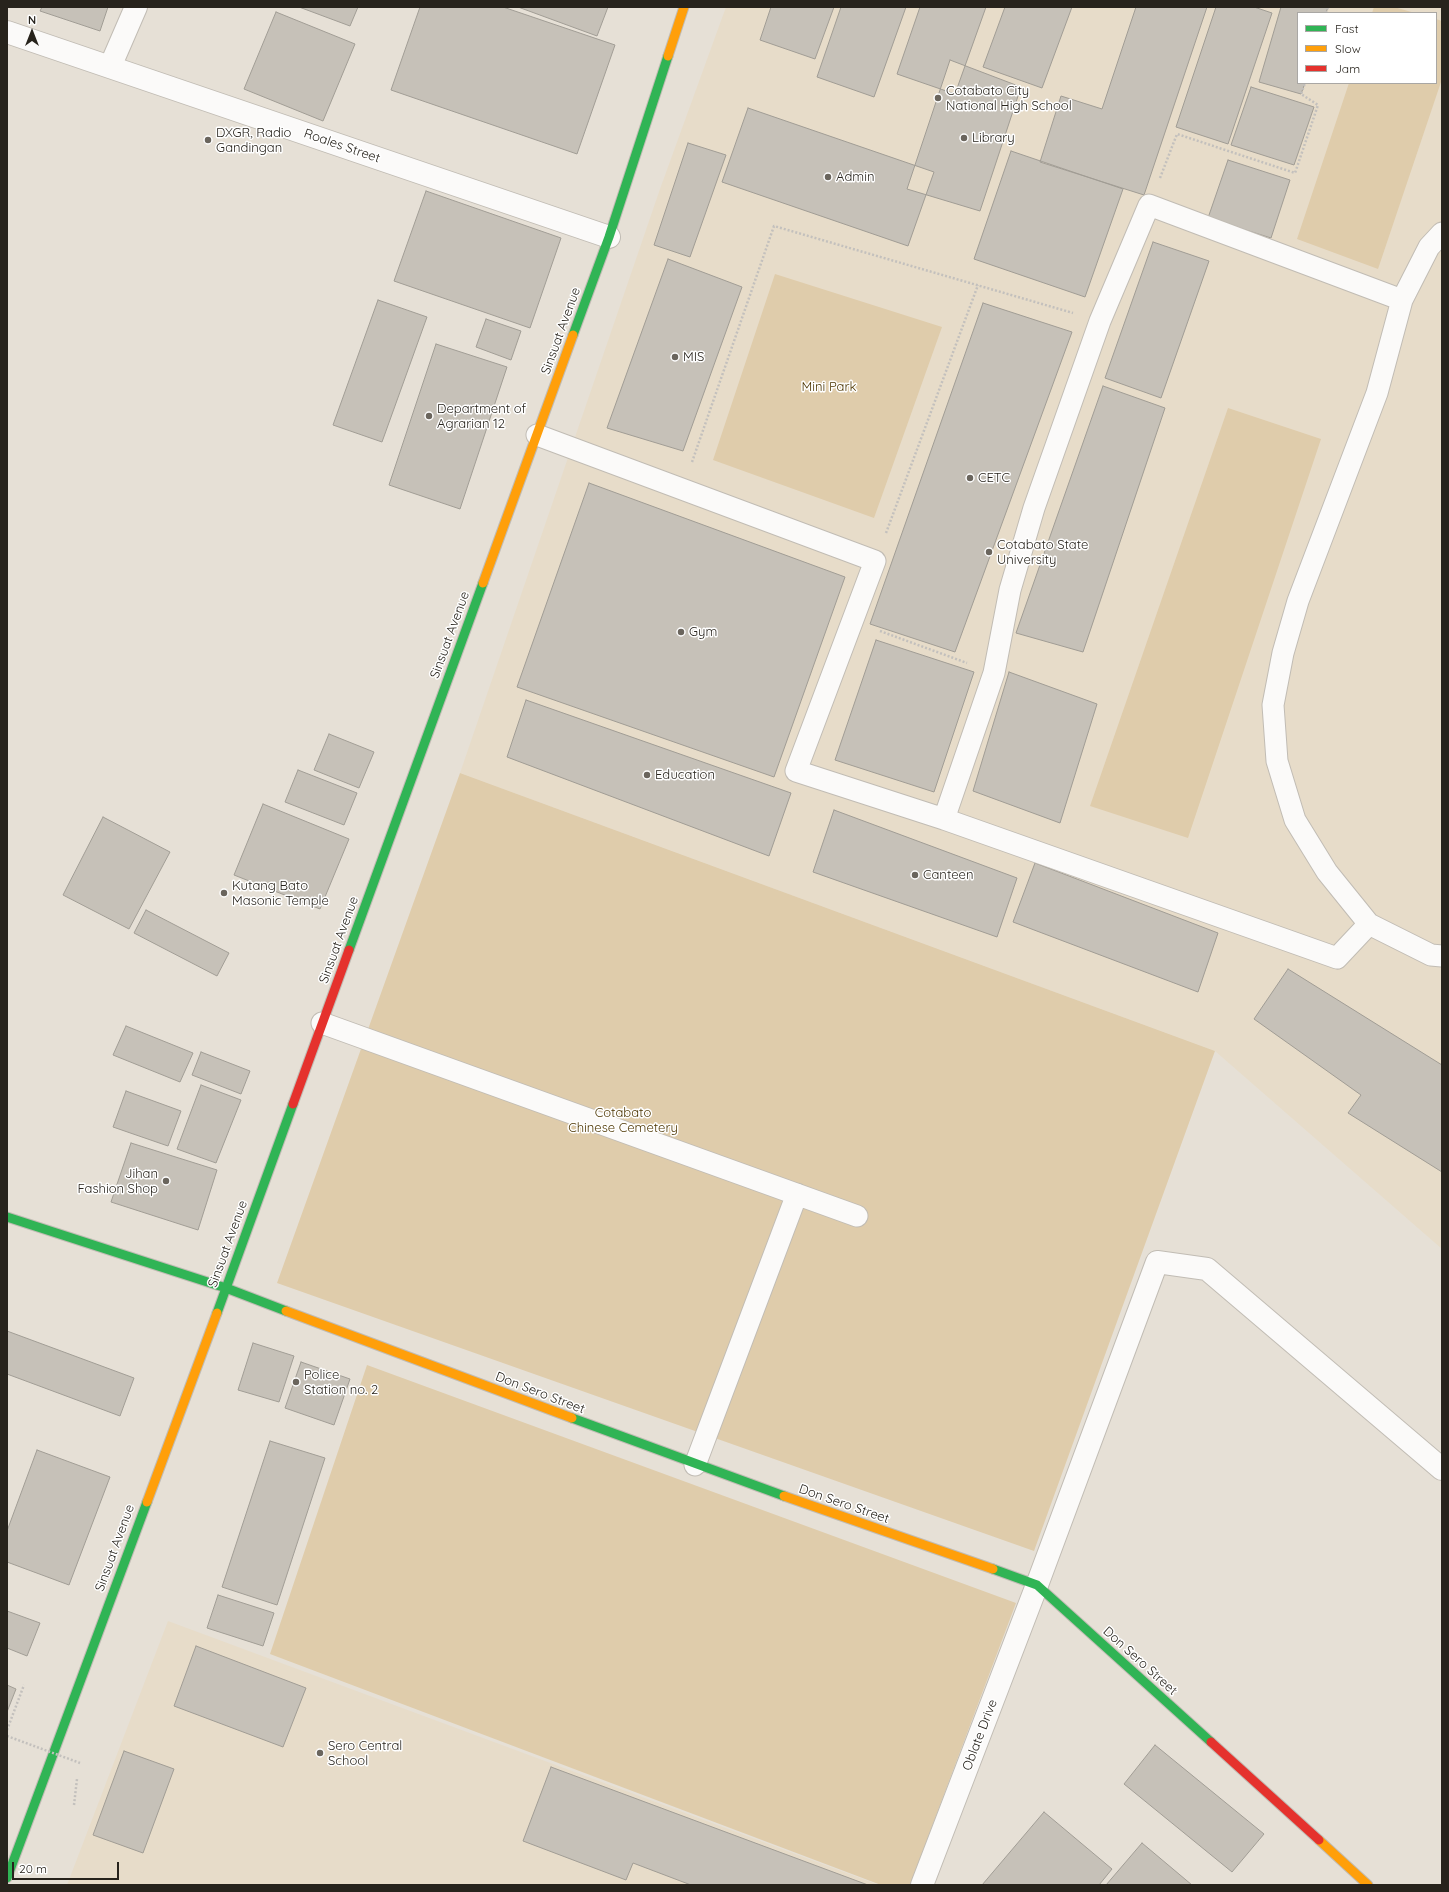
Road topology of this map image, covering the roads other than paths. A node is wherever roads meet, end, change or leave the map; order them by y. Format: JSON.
{"nodes":[{"id":1,"x":136,"y":7,"type":"edge"},
{"id":2,"x":684,"y":7,"type":"edge"},
{"id":3,"x":7,"y":32,"type":"edge"},
{"id":4,"x":110,"y":67,"type":"junction"},
{"id":5,"x":1442,"y":233,"type":"edge"},
{"id":6,"x":609,"y":237,"type":"junction"},
{"id":7,"x":1402,"y":300,"type":"junction"},
{"id":8,"x":537,"y":435,"type":"junction"},
{"id":9,"x":944,"y":819,"type":"junction"},
{"id":10,"x":1369,"y":924,"type":"junction"},
{"id":11,"x":1442,"y":956,"type":"edge"},
{"id":12,"x":322,"y":1023,"type":"junction"},
{"id":13,"x":797,"y":1194,"type":"junction"},
{"id":14,"x":857,"y":1216,"type":"dead end"},
{"id":15,"x":7,"y":1217,"type":"edge"},
{"id":16,"x":226,"y":1288,"type":"junction"},
{"id":17,"x":695,"y":1465,"type":"junction"},
{"id":18,"x":1442,"y":1469,"type":"edge"},
{"id":19,"x":1037,"y":1585,"type":"junction"},
{"id":20,"x":7,"y":1878,"type":"edge"},
{"id":21,"x":922,"y":1885,"type":"edge"},
{"id":22,"x":1368,"y":1885,"type":"edge"}],
"edges":[{"from":1,"to":4,"type":"street"},
{"from":2,"to":6,"type":"main road","name":"Sinsuat Avenue"},
{"from":3,"to":4,"type":"street","name":"Roales Street"},
{"from":4,"to":6,"type":"street","name":"Roales Street"},
{"from":5,"to":7,"type":"lane"},
{"from":6,"to":8,"type":"main road","name":"Sinsuat Avenue"},
{"from":7,"to":9,"type":"lane"},
{"from":7,"to":10,"type":"lane"},
{"from":8,"to":9,"type":"lane"},
{"from":8,"to":12,"type":"main road","name":"Sinsuat Avenue"},
{"from":9,"to":10,"type":"lane"},
{"from":10,"to":11,"type":"lane"},
{"from":12,"to":13,"type":"lane"},
{"from":12,"to":16,"type":"main road","name":"Sinsuat Avenue"},
{"from":13,"to":14,"type":"lane"},
{"from":13,"to":17,"type":"lane"},
{"from":15,"to":16,"type":"main road","name":"Don Sero Street"},
{"from":16,"to":17,"type":"main road","name":"Don Sero Street"},
{"from":16,"to":20,"type":"main road","name":"Sinsuat Avenue"},
{"from":17,"to":19,"type":"main road","name":"Don Sero Street"},
{"from":18,"to":19,"type":"street","name":"Oblate Drive"},
{"from":19,"to":21,"type":"street","name":"Oblate Drive"},
{"from":19,"to":22,"type":"main road","name":"Don Sero Street"}]}
